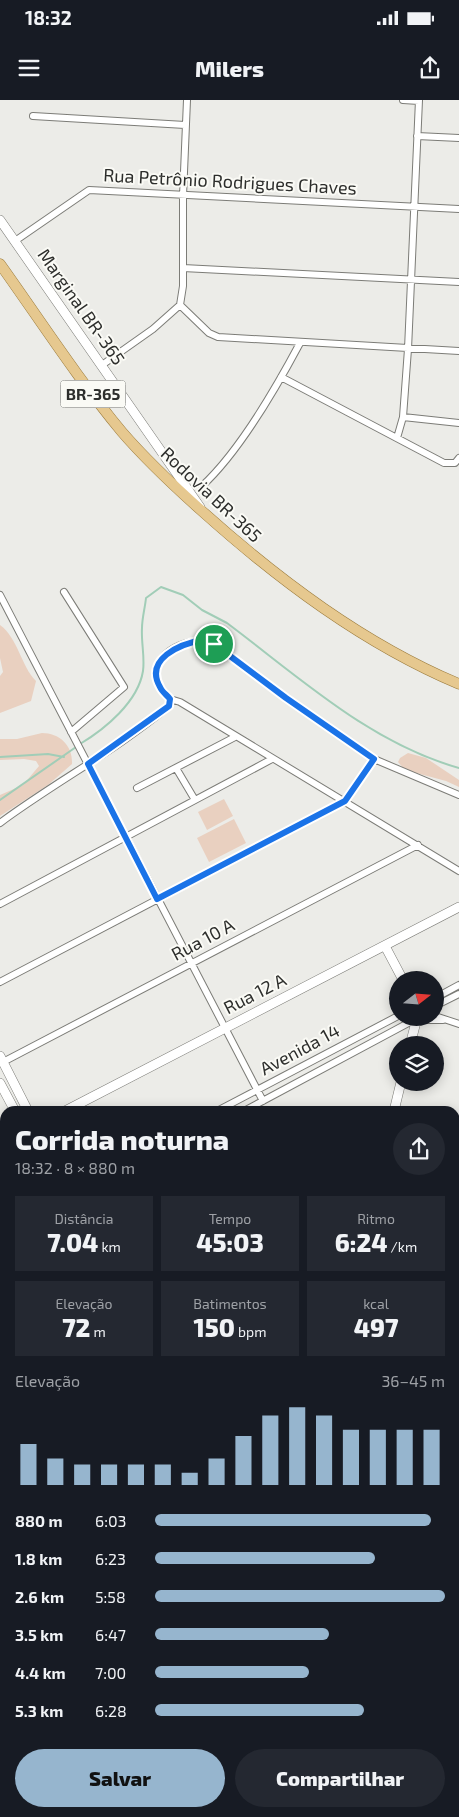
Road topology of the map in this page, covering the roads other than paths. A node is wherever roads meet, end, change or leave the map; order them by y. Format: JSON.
{"nodes":[{"id":1,"x":187,"y":100,"type":"edge"},
{"id":2,"x":403,"y":100,"type":"edge"},
{"id":3,"x":419,"y":100,"type":"edge"},
{"id":4,"x":33,"y":116,"type":"dead end"},
{"id":5,"x":185,"y":125,"type":"junction"},
{"id":6,"x":417,"y":136,"type":"junction"},
{"id":7,"x":459,"y":138,"type":"edge"},
{"id":8,"x":183,"y":196,"type":"junction"},
{"id":9,"x":413,"y":207,"type":"junction"},
{"id":10,"x":459,"y":209,"type":"edge"},
{"id":11,"x":0,"y":220,"type":"edge"},
{"id":12,"x":15,"y":241,"type":"junction"},
{"id":13,"x":0,"y":264,"type":"edge"},
{"id":14,"x":183,"y":268,"type":"junction"},
{"id":15,"x":409,"y":280,"type":"junction"},
{"id":16,"x":459,"y":282,"type":"edge"},
{"id":17,"x":180,"y":305,"type":"junction"},
{"id":18,"x":300,"y":343,"type":"junction"},
{"id":19,"x":408,"y":349,"type":"junction"},
{"id":20,"x":459,"y":351,"type":"edge"},
{"id":21,"x":102,"y":365,"type":"junction"},
{"id":22,"x":281,"y":377,"type":"junction"},
{"id":23,"x":403,"y":417,"type":"junction"},
{"id":24,"x":459,"y":423,"type":"edge"},
{"id":25,"x":397,"y":438,"type":"junction"},
{"id":26,"x":457,"y":460,"type":"edge"},
{"id":27,"x":202,"y":486,"type":"dead end"},
{"id":28,"x":202,"y":511,"type":"junction"},
{"id":29,"x":64,"y":592,"type":"dead end"},
{"id":30,"x":0,"y":595,"type":"edge"},
{"id":31,"x":459,"y":684,"type":"edge"},
{"id":32,"x":170,"y":699,"type":"junction"},
{"id":33,"x":71,"y":732,"type":"junction"},
{"id":34,"x":235,"y":737,"type":"junction"},
{"id":35,"x":272,"y":759,"type":"junction"},
{"id":36,"x":374,"y":759,"type":"junction"},
{"id":37,"x":88,"y":764,"type":"junction"},
{"id":38,"x":176,"y":768,"type":"junction"},
{"id":39,"x":137,"y":788,"type":"dead end"},
{"id":40,"x":459,"y":796,"type":"edge"},
{"id":41,"x":195,"y":800,"type":"junction"},
{"id":42,"x":345,"y":801,"type":"junction"},
{"id":43,"x":0,"y":823,"type":"edge"},
{"id":44,"x":125,"y":838,"type":"junction"},
{"id":45,"x":418,"y":845,"type":"junction"},
{"id":46,"x":459,"y":871,"type":"edge"},
{"id":47,"x":157,"y":899,"type":"junction"},
{"id":48,"x":0,"y":904,"type":"edge"},
{"id":49,"x":459,"y":907,"type":"edge"},
{"id":50,"x":385,"y":946,"type":"junction"},
{"id":51,"x":190,"y":964,"type":"junction"},
{"id":52,"x":398,"y":971,"type":"edge"},
{"id":53,"x":0,"y":982,"type":"edge"},
{"id":54,"x":459,"y":985,"type":"edge"},
{"id":55,"x":444,"y":993,"type":"edge"},
{"id":56,"x":459,"y":994,"type":"edge"},
{"id":57,"x":444,"y":1002,"type":"edge"},
{"id":58,"x":444,"y":1019,"type":"edge"},
{"id":59,"x":447,"y":1020,"type":"joint"},
{"id":60,"x":389,"y":1021,"type":"edge"},
{"id":61,"x":459,"y":1024,"type":"edge"},
{"id":62,"x":406,"y":1026,"type":"edge"},
{"id":63,"x":225,"y":1028,"type":"junction"},
{"id":64,"x":1,"y":1059,"type":"edge"},
{"id":65,"x":0,"y":1083,"type":"edge"},
{"id":66,"x":257,"y":1090,"type":"junction"},
{"id":67,"x":399,"y":1091,"type":"edge"},
{"id":68,"x":263,"y":1101,"type":"junction"},
{"id":69,"x":12,"y":1106,"type":"edge"},
{"id":70,"x":25,"y":1106,"type":"edge"},
{"id":71,"x":75,"y":1106,"type":"edge"},
{"id":72,"x":227,"y":1106,"type":"edge"},
{"id":73,"x":254,"y":1106,"type":"edge"},
{"id":74,"x":395,"y":1106,"type":"edge"}],
"edges":[{"from":1,"to":5,"type":"street"},
{"from":2,"to":3,"type":"street"},
{"from":3,"to":6,"type":"street"},
{"from":4,"to":5,"type":"street"},
{"from":5,"to":8,"type":"street"},
{"from":6,"to":7,"type":"street"},
{"from":6,"to":9,"type":"street"},
{"from":8,"to":9,"type":"street","name":"Rua Petrônio Rodrigues Chaves"},
{"from":8,"to":12,"type":"street","name":"Rua Petrônio Rodrigues Chaves"},
{"from":8,"to":14,"type":"street"},
{"from":9,"to":10,"type":"street","name":"Rua Petrônio Rodrigues Chaves"},
{"from":9,"to":15,"type":"street"},
{"from":11,"to":12,"type":"street","name":"Marginal BR-365"},
{"from":12,"to":21,"type":"street","name":"Marginal BR-365"},
{"from":13,"to":28,"type":"main road","name":"Rodovia BR-365","number":"BR-365"},
{"from":14,"to":15,"type":"street"},
{"from":14,"to":17,"type":"street"},
{"from":15,"to":16,"type":"street"},
{"from":15,"to":19,"type":"street"},
{"from":17,"to":18,"type":"street"},
{"from":17,"to":21,"type":"street"},
{"from":18,"to":19,"type":"street"},
{"from":18,"to":22,"type":"street"},
{"from":19,"to":20,"type":"street"},
{"from":19,"to":23,"type":"street"},
{"from":21,"to":28,"type":"street","name":"Marginal BR-365"},
{"from":22,"to":25,"type":"street"},
{"from":22,"to":27,"type":"street"},
{"from":23,"to":24,"type":"street"},
{"from":23,"to":25,"type":"street"},
{"from":25,"to":26,"type":"street"},
{"from":28,"to":31,"type":"main road","name":"Rodovia BR-365","number":"BR-365"},
{"from":29,"to":33,"type":"street"},
{"from":30,"to":33,"type":"street"},
{"from":32,"to":34,"type":"street"},
{"from":32,"to":36,"type":"street"},
{"from":32,"to":37,"type":"street"},
{"from":33,"to":37,"type":"street"},
{"from":34,"to":35,"type":"street"},
{"from":34,"to":38,"type":"street"},
{"from":35,"to":41,"type":"street"},
{"from":35,"to":42,"type":"street"},
{"from":36,"to":40,"type":"street"},
{"from":36,"to":42,"type":"street"},
{"from":37,"to":43,"type":"street"},
{"from":37,"to":44,"type":"street"},
{"from":38,"to":39,"type":"street"},
{"from":38,"to":41,"type":"street"},
{"from":41,"to":44,"type":"street"},
{"from":42,"to":45,"type":"street"},
{"from":42,"to":47,"type":"street"},
{"from":44,"to":47,"type":"street"},
{"from":44,"to":48,"type":"street"},
{"from":45,"to":46,"type":"street"},
{"from":45,"to":51,"type":"street","name":"Rua 10 A"},
{"from":47,"to":51,"type":"street"},
{"from":47,"to":53,"type":"street"},
{"from":49,"to":50,"type":"street","name":"Rua 12 A"},
{"from":50,"to":52,"type":"street"},
{"from":50,"to":63,"type":"street","name":"Rua 12 A"},
{"from":51,"to":63,"type":"street"},
{"from":51,"to":64,"type":"street","name":"Rua 10 A"},
{"from":54,"to":55,"type":"street"},
{"from":56,"to":57,"type":"street"},
{"from":58,"to":59,"type":"street"},
{"from":59,"to":61,"type":"street"},
{"from":60,"to":66,"type":"street","name":"Avenida 14"},
{"from":62,"to":68,"type":"street","name":"Avenida 14"},
{"from":63,"to":66,"type":"street"},
{"from":63,"to":71,"type":"street","name":"Rua 12 A"},
{"from":64,"to":70,"type":"street"},
{"from":65,"to":69,"type":"street"},
{"from":66,"to":68,"type":"street"},
{"from":66,"to":72,"type":"street","name":"Avenida 14"},
{"from":67,"to":74,"type":"street"},
{"from":68,"to":73,"type":"street","name":"Avenida 14"}]}
